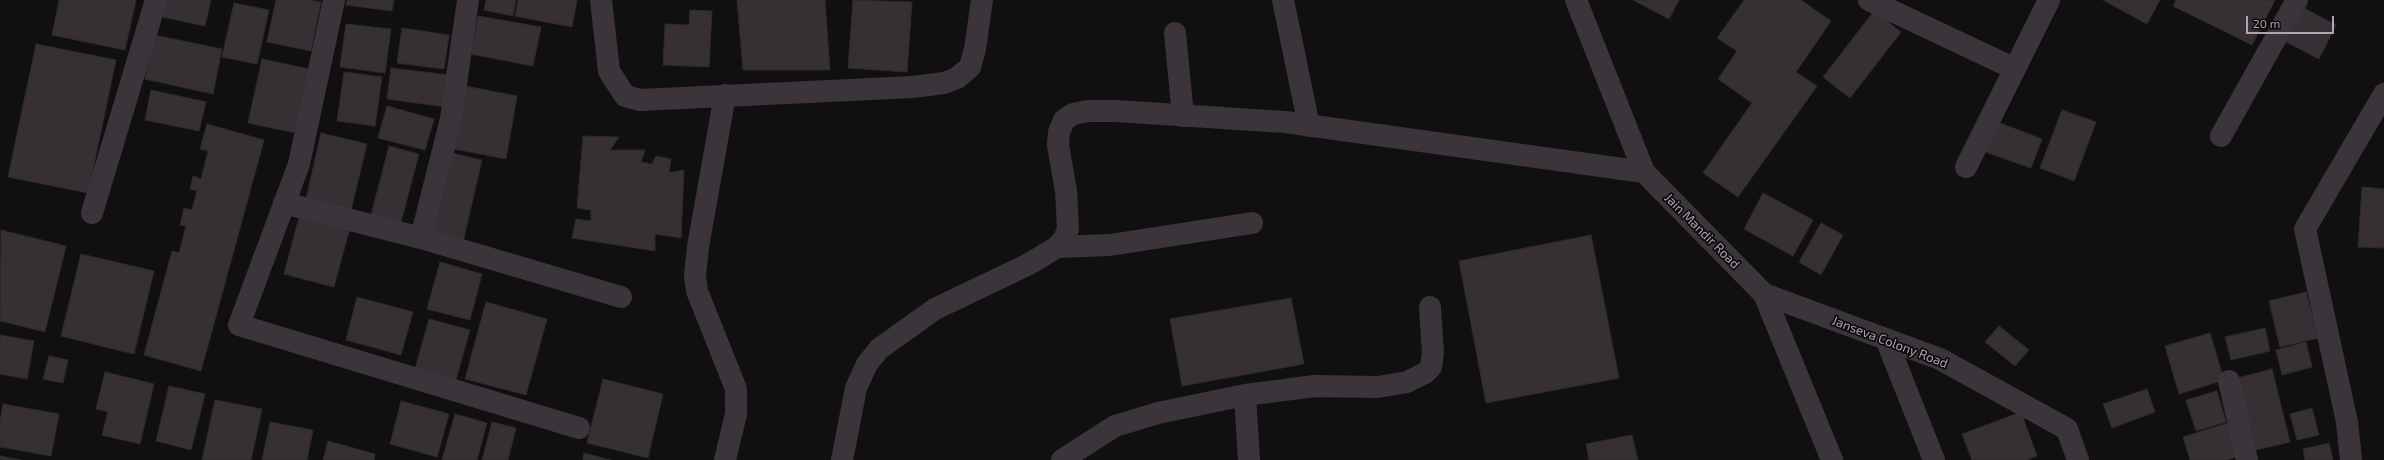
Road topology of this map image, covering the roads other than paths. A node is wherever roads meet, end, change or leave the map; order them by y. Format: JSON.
{"nodes":[{"id":1,"x":156,"y":0,"type":"edge"},
{"id":2,"x":334,"y":0,"type":"edge"},
{"id":3,"x":468,"y":0,"type":"edge"},
{"id":4,"x":601,"y":0,"type":"edge"},
{"id":5,"x":982,"y":0,"type":"edge"},
{"id":6,"x":1283,"y":0,"type":"edge"},
{"id":7,"x":1576,"y":0,"type":"edge"},
{"id":8,"x":1869,"y":0,"type":"edge"},
{"id":9,"x":2049,"y":0,"type":"edge"},
{"id":10,"x":2297,"y":0,"type":"edge"},
{"id":11,"x":1175,"y":33,"type":"dead end"},
{"id":12,"x":2015,"y":69,"type":"junction"},
{"id":13,"x":2384,"y":94,"type":"edge"},
{"id":14,"x":725,"y":95,"type":"junction"},
{"id":15,"x":1183,"y":116,"type":"junction"},
{"id":16,"x":1309,"y":126,"type":"junction"},
{"id":17,"x":2221,"y":136,"type":"dead end"},
{"id":18,"x":1966,"y":168,"type":"dead end"},
{"id":19,"x":1644,"y":172,"type":"junction"},
{"id":20,"x":284,"y":203,"type":"junction"},
{"id":21,"x":92,"y":213,"type":"dead end"},
{"id":22,"x":1252,"y":223,"type":"dead end"},
{"id":23,"x":421,"y":238,"type":"junction"},
{"id":24,"x":1057,"y":247,"type":"junction"},
{"id":25,"x":1764,"y":294,"type":"junction"},
{"id":26,"x":621,"y":297,"type":"dead end"},
{"id":27,"x":1430,"y":307,"type":"dead end"},
{"id":28,"x":1886,"y":339,"type":"junction"},
{"id":29,"x":2229,"y":381,"type":"dead end"},
{"id":30,"x":1245,"y":395,"type":"junction"},
{"id":31,"x":579,"y":428,"type":"dead end"},
{"id":32,"x":725,"y":460,"type":"edge"},
{"id":33,"x":842,"y":460,"type":"edge"},
{"id":34,"x":1062,"y":460,"type":"edge"},
{"id":35,"x":1249,"y":460,"type":"edge"},
{"id":36,"x":1832,"y":460,"type":"edge"},
{"id":37,"x":1934,"y":460,"type":"edge"},
{"id":38,"x":2078,"y":460,"type":"edge"},
{"id":39,"x":2248,"y":460,"type":"edge"},
{"id":40,"x":2351,"y":460,"type":"edge"}],
"edges":[{"from":1,"to":21,"type":"street"},
{"from":2,"to":20,"type":"street"},
{"from":3,"to":23,"type":"street"},
{"from":4,"to":14,"type":"street"},
{"from":5,"to":14,"type":"street"},
{"from":6,"to":16,"type":"street"},
{"from":7,"to":19,"type":"street","name":"Jain Mandir Road"},
{"from":8,"to":12,"type":"street"},
{"from":9,"to":12,"type":"street"},
{"from":10,"to":17,"type":"street"},
{"from":11,"to":15,"type":"street"},
{"from":12,"to":18,"type":"street"},
{"from":13,"to":40,"type":"street"},
{"from":14,"to":32,"type":"street"},
{"from":15,"to":16,"type":"street"},
{"from":15,"to":24,"type":"street"},
{"from":16,"to":19,"type":"street"},
{"from":19,"to":25,"type":"street","name":"Jain Mandir Road"},
{"from":20,"to":23,"type":"street"},
{"from":20,"to":31,"type":"street"},
{"from":22,"to":24,"type":"street"},
{"from":23,"to":26,"type":"street"},
{"from":24,"to":33,"type":"street"},
{"from":25,"to":28,"type":"street","name":"Janseva Colony Road"},
{"from":25,"to":36,"type":"street","name":"Jain Mandir Road"},
{"from":27,"to":30,"type":"street"},
{"from":28,"to":37,"type":"street"},
{"from":28,"to":38,"type":"street","name":"Janseva Colony Road"},
{"from":29,"to":39,"type":"street"},
{"from":30,"to":34,"type":"street"},
{"from":30,"to":35,"type":"street"}]}
